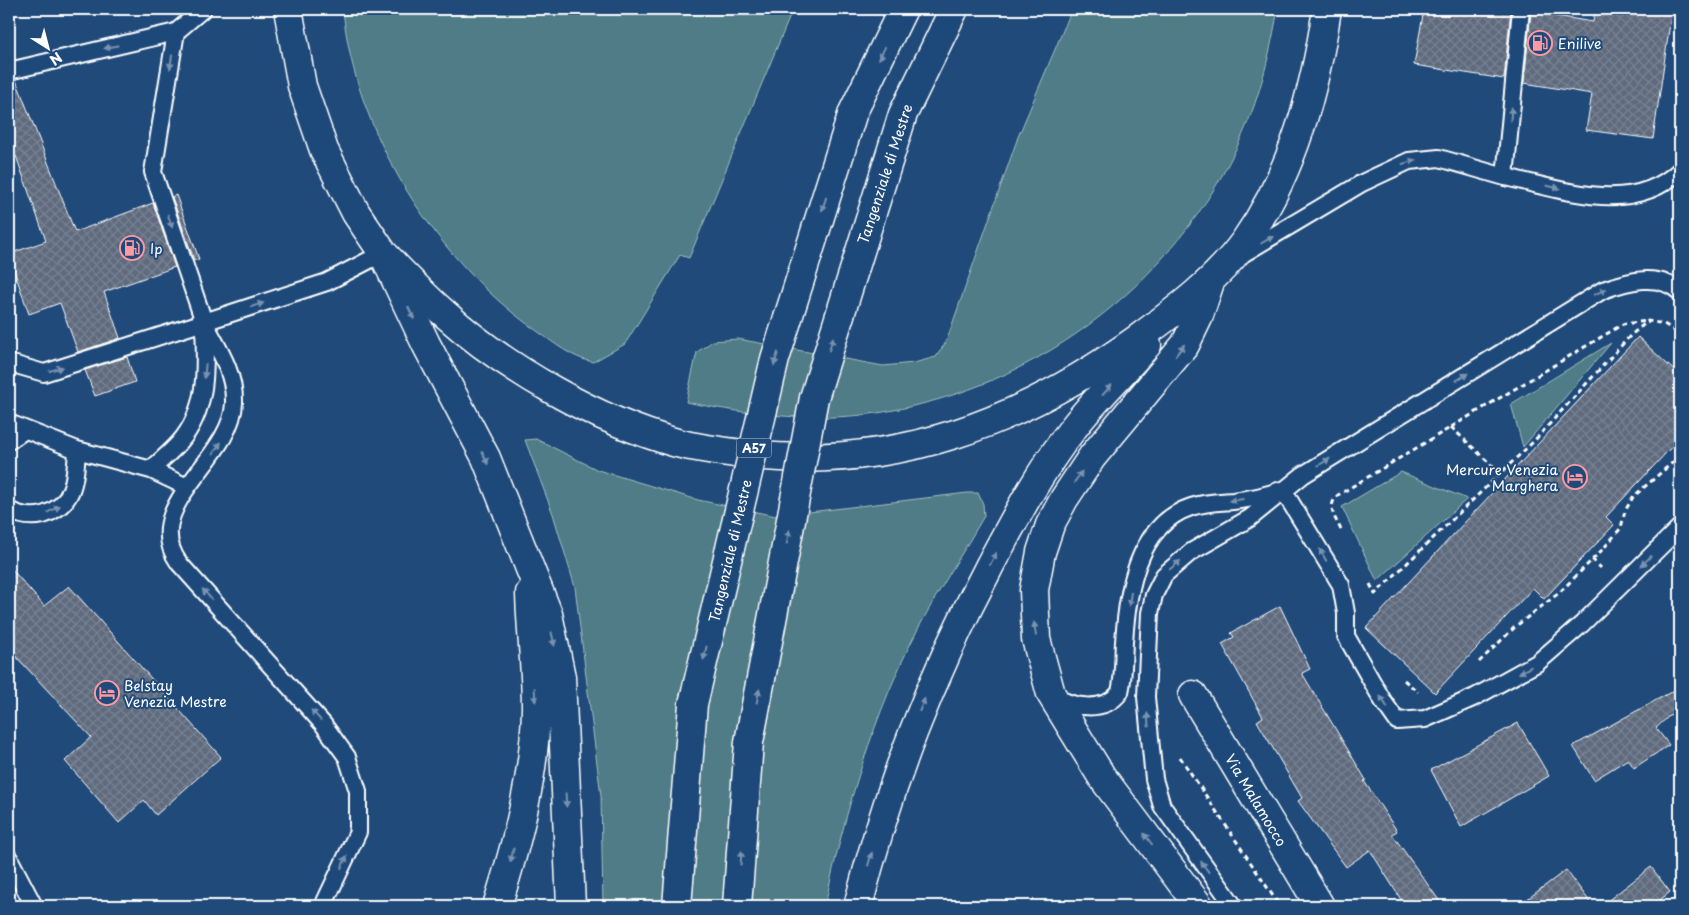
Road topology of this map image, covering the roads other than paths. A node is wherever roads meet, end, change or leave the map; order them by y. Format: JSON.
{"nodes":[{"id":1,"x":203,"y":9,"type":"edge"},
{"id":2,"x":288,"y":9,"type":"edge"},
{"id":3,"x":903,"y":9,"type":"edge"},
{"id":4,"x":954,"y":9,"type":"edge"},
{"id":5,"x":1327,"y":9,"type":"edge"},
{"id":6,"x":1521,"y":9,"type":"edge"},
{"id":7,"x":176,"y":32,"type":"junction"},
{"id":8,"x":9,"y":71,"type":"edge"},
{"id":9,"x":1680,"y":170,"type":"edge"},
{"id":10,"x":1505,"y":177,"type":"junction"},
{"id":11,"x":383,"y":253,"type":"junction"},
{"id":12,"x":1217,"y":273,"type":"junction"},
{"id":13,"x":1680,"y":292,"type":"edge"},
{"id":14,"x":1174,"y":312,"type":"junction"},
{"id":15,"x":204,"y":322,"type":"junction"},
{"id":16,"x":9,"y":363,"type":"edge"},
{"id":17,"x":9,"y":423,"type":"edge"},
{"id":18,"x":25,"y":430,"type":"junction"},
{"id":19,"x":9,"y":441,"type":"edge"},
{"id":20,"x":77,"y":450,"type":"junction"},
{"id":21,"x":151,"y":470,"type":"junction"},
{"id":22,"x":187,"y":487,"type":"junction"},
{"id":23,"x":1283,"y":490,"type":"junction"},
{"id":24,"x":9,"y":510,"type":"edge"},
{"id":25,"x":1680,"y":527,"type":"edge"},
{"id":26,"x":527,"y":559,"type":"junction"},
{"id":27,"x":1050,"y":694,"type":"junction"},
{"id":28,"x":1193,"y":695,"type":"dead end"},
{"id":29,"x":9,"y":858,"type":"edge"},
{"id":30,"x":34,"y":906,"type":"edge"},
{"id":31,"x":323,"y":906,"type":"edge"},
{"id":32,"x":497,"y":906,"type":"edge"},
{"id":33,"x":571,"y":906,"type":"edge"},
{"id":34,"x":677,"y":906,"type":"edge"},
{"id":35,"x":737,"y":906,"type":"edge"},
{"id":36,"x":858,"y":906,"type":"edge"},
{"id":37,"x":1198,"y":906,"type":"edge"},
{"id":38,"x":1234,"y":906,"type":"edge"},
{"id":39,"x":1320,"y":906,"type":"edge"}],
"edges":[{"from":1,"to":7,"type":"lane"},
{"from":2,"to":11,"type":"main road"},
{"from":3,"to":34,"type":"main road","name":"Tangenziale di Mestre","number":"A57","one_way":true,"bridge":true},
{"from":35,"to":4,"type":"main road","name":"Tangenziale di Mestre","one_way":true,"bridge":true},
{"from":5,"to":12,"type":"main road"},
{"from":10,"to":6,"type":"lane","one_way":true},
{"from":7,"to":8,"type":"lane","one_way":true},
{"from":7,"to":15,"type":"lane","one_way":true},
{"from":10,"to":9,"type":"lane","one_way":true},
{"from":12,"to":10,"type":"lane","one_way":true},
{"from":11,"to":14,"type":"main road"},
{"from":15,"to":11,"type":"lane","one_way":true},
{"from":11,"to":26,"type":"main road","one_way":true},
{"from":12,"to":14,"type":"main road"},
{"from":27,"to":12,"type":"main road","one_way":true},
{"from":23,"to":13,"type":"lane","one_way":true},
{"from":36,"to":14,"type":"main road","one_way":true},
{"from":16,"to":15,"type":"lane","one_way":true},
{"from":15,"to":21,"type":"lane","one_way":true},
{"from":22,"to":15,"type":"lane","one_way":true},
{"from":17,"to":18,"type":"lane"},
{"from":18,"to":19,"type":"lane"},
{"from":18,"to":20,"type":"lane"},
{"from":20,"to":21,"type":"lane"},
{"from":24,"to":20,"type":"lane","one_way":true},
{"from":21,"to":22,"type":"lane"},
{"from":31,"to":22,"type":"lane","one_way":true},
{"from":25,"to":23,"type":"lane","one_way":true},
{"from":23,"to":27,"type":"lane","one_way":true},
{"from":38,"to":23,"type":"lane","one_way":true},
{"from":26,"to":32,"type":"main road","one_way":true},
{"from":26,"to":33,"type":"main road","one_way":true},
{"from":37,"to":27,"type":"main road","one_way":true},
{"from":28,"to":39,"type":"main road","name":"Via Malamocco"},
{"from":29,"to":30,"type":"lane"}]}
